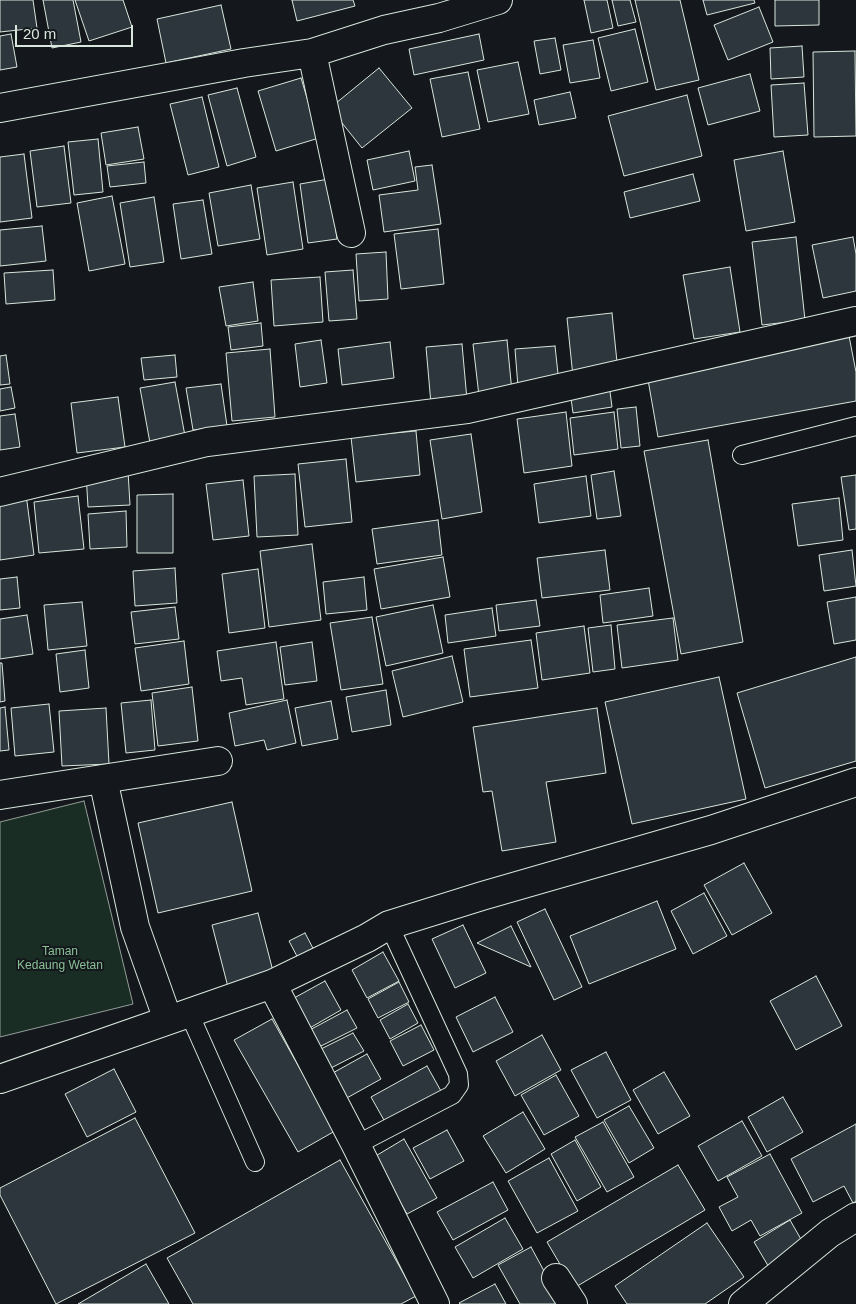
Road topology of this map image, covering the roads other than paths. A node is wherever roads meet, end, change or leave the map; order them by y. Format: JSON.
{"nodes":[{"id":1,"x":498,"y":0,"type":"edge"},
{"id":2,"x":437,"y":9,"type":"edge"},
{"id":3,"x":312,"y":53,"type":"junction"},
{"id":4,"x":0,"y":108,"type":"edge"},
{"id":5,"x":351,"y":233,"type":"dead end"},
{"id":6,"x":856,"y":321,"type":"edge"},
{"id":7,"x":856,"y":426,"type":"edge"},
{"id":8,"x":742,"y":454,"type":"dead end"},
{"id":9,"x":0,"y":492,"type":"edge"},
{"id":10,"x":218,"y":760,"type":"dead end"},
{"id":11,"x":103,"y":779,"type":"junction"},
{"id":12,"x":856,"y":782,"type":"edge"},
{"id":13,"x":0,"y":796,"type":"edge"},
{"id":14,"x":389,"y":925,"type":"junction"},
{"id":15,"x":272,"y":984,"type":"junction"},
{"id":16,"x":179,"y":1017,"type":"junction"},
{"id":17,"x":0,"y":1079,"type":"edge"},
{"id":18,"x":356,"y":1145,"type":"junction"},
{"id":19,"x":255,"y":1162,"type":"dead end"},
{"id":20,"x":856,"y":1217,"type":"edge"},
{"id":21,"x":556,"y":1278,"type":"dead end"},
{"id":22,"x":435,"y":1304,"type":"edge"},
{"id":23,"x":573,"y":1304,"type":"edge"},
{"id":24,"x":743,"y":1304,"type":"edge"}],
"edges":[{"from":1,"to":2,"type":"street"},
{"from":2,"to":3,"type":"street"},
{"from":3,"to":4,"type":"street"},
{"from":3,"to":5,"type":"street"},
{"from":6,"to":9,"type":"street"},
{"from":7,"to":8,"type":"lane"},
{"from":10,"to":11,"type":"street"},
{"from":11,"to":13,"type":"street"},
{"from":11,"to":16,"type":"street"},
{"from":12,"to":14,"type":"street"},
{"from":14,"to":15,"type":"street"},
{"from":14,"to":18,"type":"lane"},
{"from":15,"to":16,"type":"street"},
{"from":15,"to":18,"type":"street"},
{"from":16,"to":17,"type":"street"},
{"from":16,"to":19,"type":"lane"},
{"from":18,"to":22,"type":"street"},
{"from":20,"to":24,"type":"street"},
{"from":21,"to":23,"type":"street"}]}
